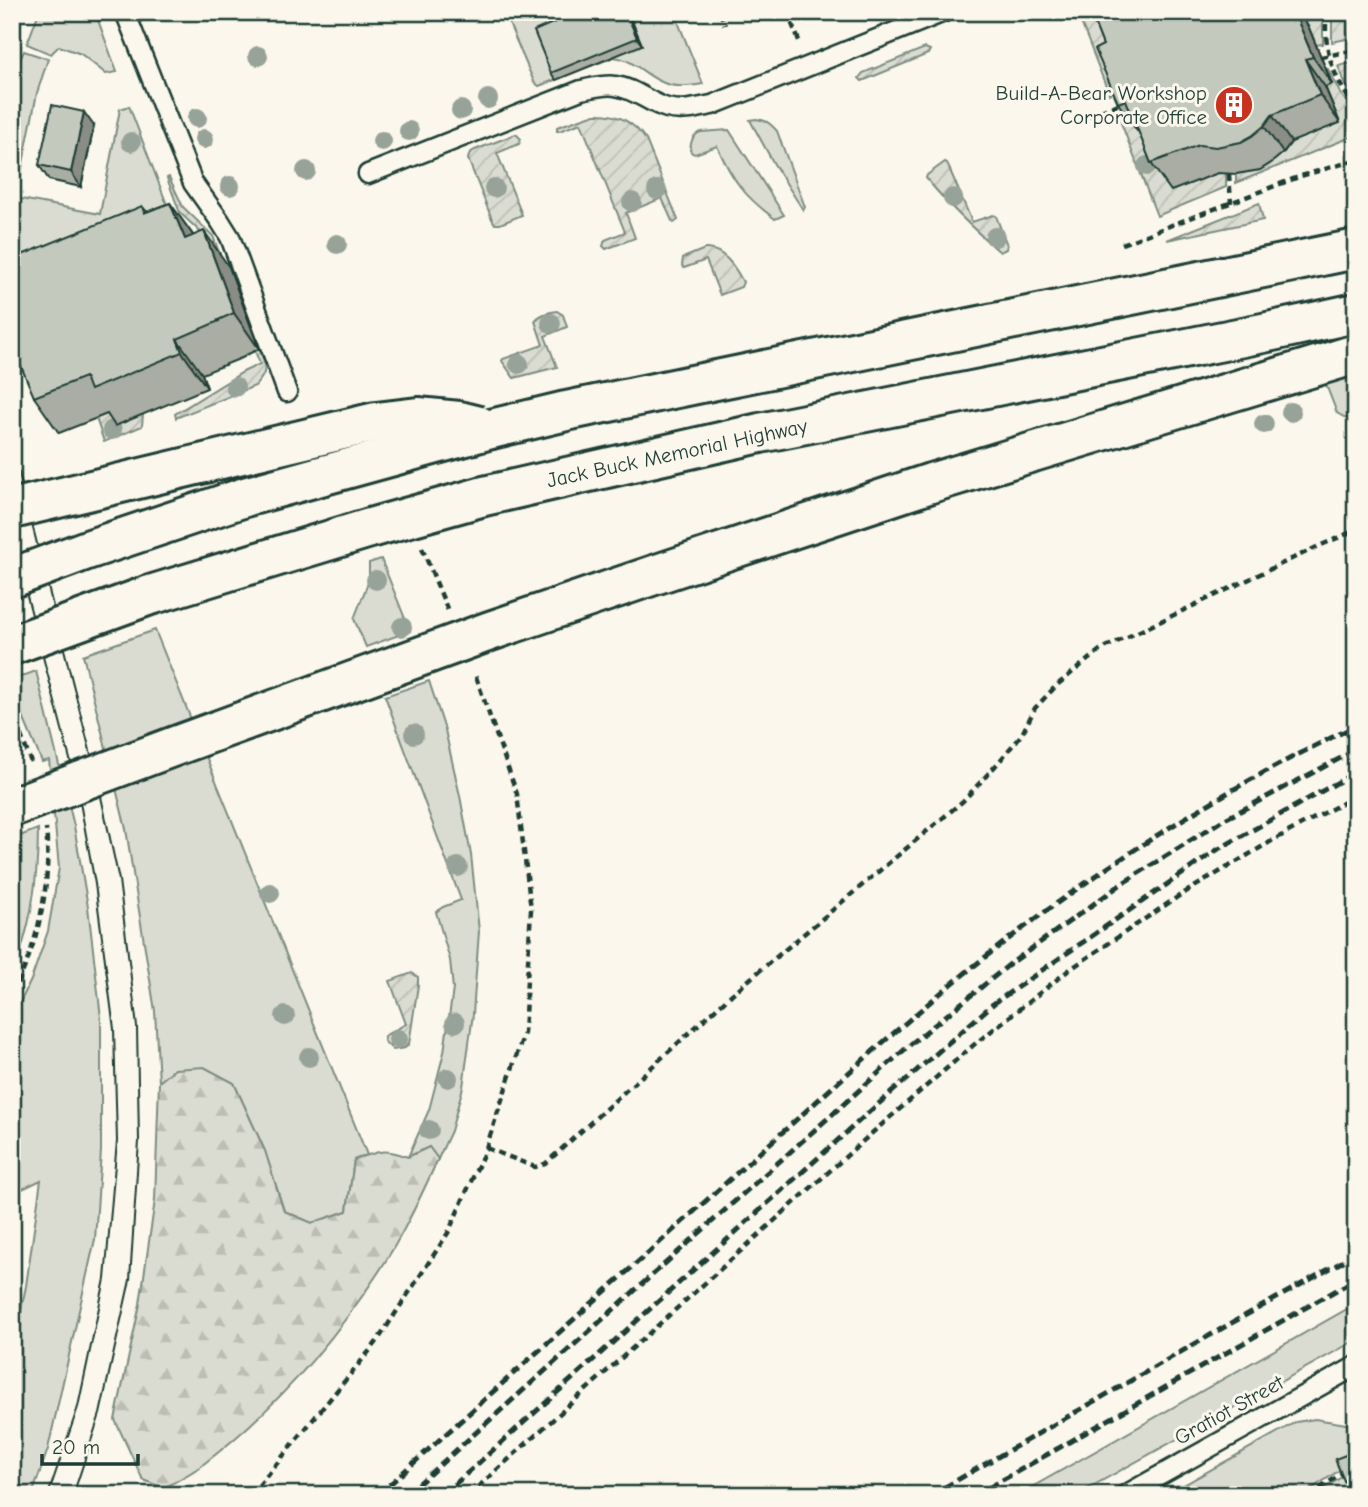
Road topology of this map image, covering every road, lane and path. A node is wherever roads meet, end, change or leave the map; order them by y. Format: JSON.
{"nodes":[{"id":1,"x":125,"y":12,"type":"edge"},
{"id":2,"x":720,"y":12,"type":"edge"},
{"id":3,"x":786,"y":12,"type":"edge"},
{"id":4,"x":944,"y":12,"type":"edge"},
{"id":5,"x":1327,"y":12,"type":"edge"},
{"id":6,"x":725,"y":25,"type":"dead end"},
{"id":7,"x":800,"y":44,"type":"dead end"},
{"id":8,"x":1356,"y":50,"type":"edge"},
{"id":9,"x":1329,"y":55,"type":"junction"},
{"id":10,"x":1321,"y":57,"type":"dead end"},
{"id":11,"x":1125,"y":101,"type":"edge"},
{"id":12,"x":1356,"y":108,"type":"edge"},
{"id":13,"x":1089,"y":116,"type":"dead end"},
{"id":14,"x":1356,"y":160,"type":"edge"},
{"id":15,"x":368,"y":174,"type":"dead end"},
{"id":16,"x":1230,"y":174,"type":"edge"},
{"id":17,"x":1231,"y":202,"type":"junction"},
{"id":18,"x":1122,"y":244,"type":"dead end"},
{"id":19,"x":1356,"y":249,"type":"edge"},
{"id":20,"x":1356,"y":313,"type":"edge"},
{"id":21,"x":1356,"y":354,"type":"edge"},
{"id":22,"x":287,"y":392,"type":"dead end"},
{"id":23,"x":491,"y":429,"type":"junction"},
{"id":24,"x":12,"y":509,"type":"edge"},
{"id":25,"x":1356,"y":530,"type":"edge"},
{"id":26,"x":418,"y":540,"type":"dead end"},
{"id":27,"x":12,"y":578,"type":"edge"},
{"id":28,"x":451,"y":616,"type":"dead end"},
{"id":29,"x":12,"y":645,"type":"edge"},
{"id":30,"x":472,"y":667,"type":"dead end"},
{"id":31,"x":12,"y":712,"type":"edge"},
{"id":32,"x":32,"y":763,"type":"dead end"},
{"id":33,"x":1356,"y":796,"type":"edge"},
{"id":34,"x":28,"y":813,"type":"edge"},
{"id":35,"x":12,"y":994,"type":"edge"},
{"id":36,"x":486,"y":1148,"type":"junction"},
{"id":37,"x":1356,"y":1366,"type":"edge"},
{"id":38,"x":1346,"y":1471,"type":"edge"},
{"id":39,"x":251,"y":1495,"type":"edge"},
{"id":40,"x":469,"y":1495,"type":"edge"},
{"id":41,"x":1125,"y":1495,"type":"edge"},
{"id":42,"x":1310,"y":1495,"type":"edge"}],
"edges":[{"from":1,"to":22,"type":"lane"},
{"from":2,"to":6,"type":"path"},
{"from":3,"to":7,"type":"path"},
{"from":4,"to":15,"type":"lane"},
{"from":5,"to":9,"type":"path"},
{"from":8,"to":9,"type":"path"},
{"from":9,"to":10,"type":"path"},
{"from":9,"to":12,"type":"path"},
{"from":11,"to":13,"type":"path"},
{"from":14,"to":17,"type":"path"},
{"from":16,"to":17,"type":"path"},
{"from":17,"to":18,"type":"path"},
{"from":19,"to":23,"type":"highway"},
{"from":20,"to":29,"type":"highway","name":"Jack Buck Memorial Highway","bridge":true},
{"from":21,"to":34,"type":"highway","bridge":true},
{"from":23,"to":24,"type":"highway","bridge":true},
{"from":23,"to":27,"type":"highway","bridge":true},
{"from":25,"to":36,"type":"path"},
{"from":26,"to":28,"type":"path"},
{"from":30,"to":36,"type":"path"},
{"from":31,"to":32,"type":"path"},
{"from":33,"to":40,"type":"path"},
{"from":34,"to":35,"type":"path"},
{"from":36,"to":39,"type":"path"},
{"from":37,"to":41,"type":"lane","name":"Gratiot Street"},
{"from":38,"to":42,"type":"path"}]}
